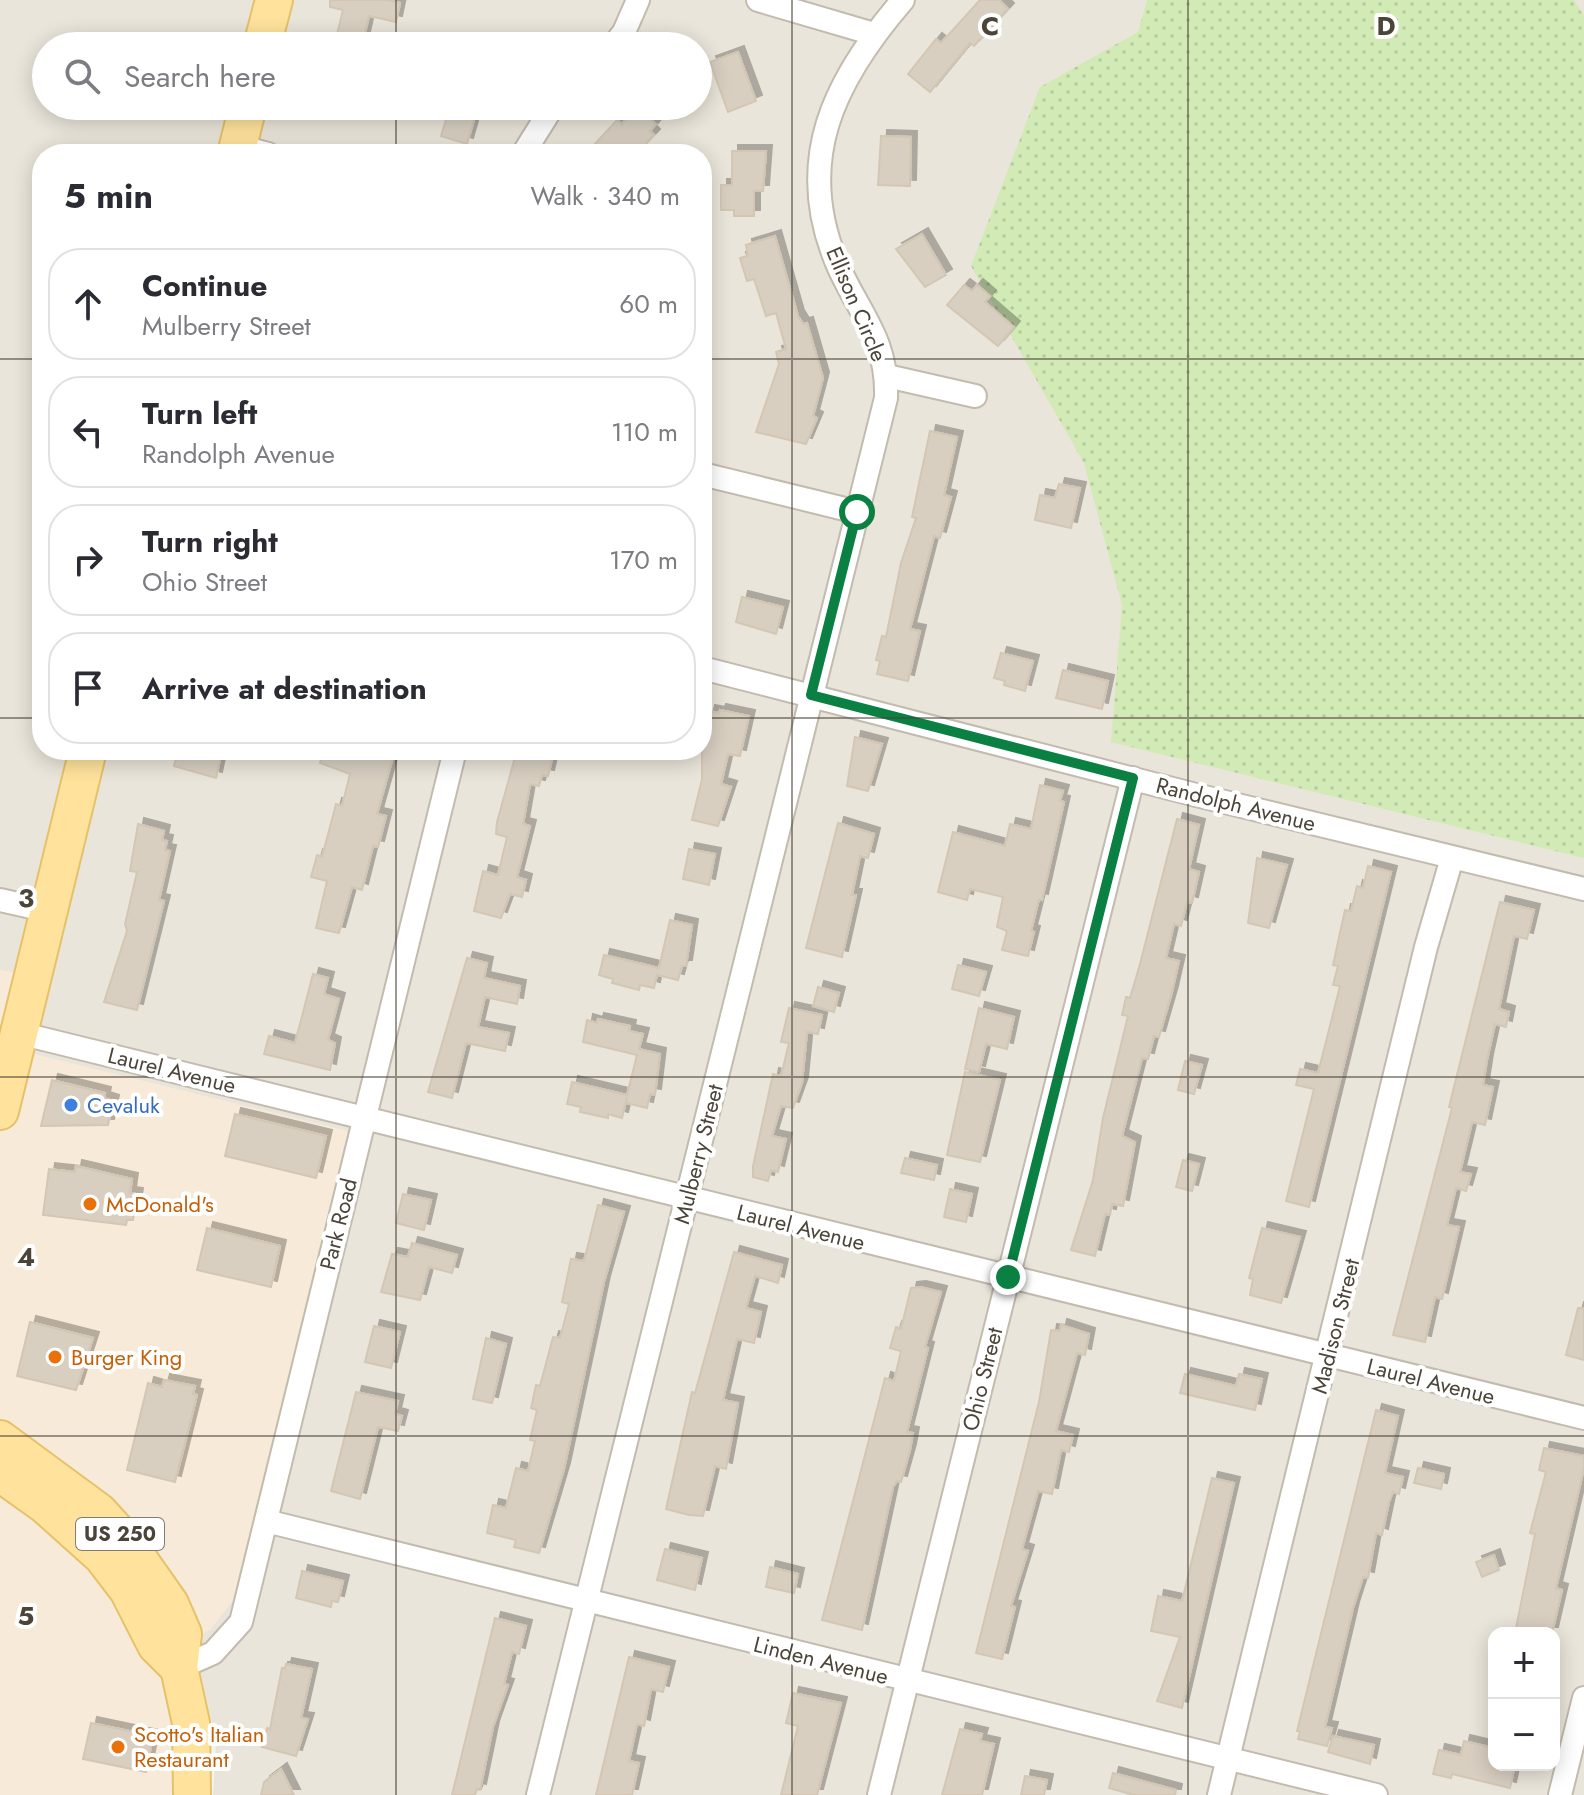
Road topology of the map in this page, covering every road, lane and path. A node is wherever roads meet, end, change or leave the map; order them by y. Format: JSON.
{"nodes":[{"id":1,"x":274,"y":0,"type":"edge"},
{"id":2,"x":638,"y":0,"type":"edge"},
{"id":3,"x":758,"y":0,"type":"edge"},
{"id":4,"x":903,"y":0,"type":"edge"},
{"id":5,"x":266,"y":32,"type":"edge"},
{"id":6,"x":624,"y":32,"type":"edge"},
{"id":7,"x":874,"y":34,"type":"junction"},
{"id":8,"x":248,"y":120,"type":"edge"},
{"id":9,"x":544,"y":120,"type":"edge"},
{"id":10,"x":247,"y":144,"type":"edge"},
{"id":11,"x":529,"y":144,"type":"edge"},
{"id":12,"x":887,"y":376,"type":"junction"},
{"id":13,"x":975,"y":396,"type":"dead end"},
{"id":14,"x":712,"y":476,"type":"edge"},
{"id":15,"x":857,"y":512,"type":"junction"},
{"id":16,"x":712,"y":670,"type":"edge"},
{"id":17,"x":811,"y":695,"type":"junction"},
{"id":18,"x":86,"y":760,"type":"edge"},
{"id":19,"x":453,"y":760,"type":"edge"},
{"id":20,"x":1133,"y":778,"type":"junction"},
{"id":21,"x":1452,"y":858,"type":"junction"},
{"id":22,"x":1584,"y":889,"type":"edge"},
{"id":23,"x":0,"y":900,"type":"edge"},
{"id":24,"x":49,"y":911,"type":"junction"},
{"id":25,"x":19,"y":1033,"type":"junction"},
{"id":26,"x":0,"y":1111,"type":"edge"},
{"id":27,"x":365,"y":1119,"type":"junction"},
{"id":28,"x":686,"y":1199,"type":"junction"},
{"id":29,"x":1008,"y":1277,"type":"junction"},
{"id":30,"x":1328,"y":1355,"type":"junction"},
{"id":31,"x":1584,"y":1418,"type":"edge"},
{"id":32,"x":0,"y":1439,"type":"edge"},
{"id":33,"x":0,"y":1473,"type":"edge"},
{"id":34,"x":266,"y":1521,"type":"junction"},
{"id":35,"x":586,"y":1600,"type":"junction"},
{"id":36,"x":179,"y":1668,"type":"junction"},
{"id":37,"x":907,"y":1681,"type":"junction"},
{"id":38,"x":1584,"y":1698,"type":"edge"},
{"id":39,"x":1228,"y":1758,"type":"junction"},
{"id":40,"x":192,"y":1795,"type":"edge"},
{"id":41,"x":538,"y":1795,"type":"edge"},
{"id":42,"x":879,"y":1795,"type":"edge"},
{"id":43,"x":1219,"y":1795,"type":"edge"},
{"id":44,"x":1376,"y":1795,"type":"edge"},
{"id":45,"x":1560,"y":1795,"type":"edge"}],
"edges":[{"from":1,"to":5,"type":"main road"},
{"from":2,"to":6,"type":"street"},
{"from":3,"to":7,"type":"street"},
{"from":4,"to":7,"type":"street","name":"Ellison Circle"},
{"from":7,"to":12,"type":"street","name":"Ellison Circle"},
{"from":8,"to":10,"type":"main road"},
{"from":9,"to":11,"type":"street"},
{"from":12,"to":13,"type":"street"},
{"from":12,"to":15,"type":"street","name":"Ellison Circle"},
{"from":14,"to":15,"type":"street"},
{"from":15,"to":17,"type":"street","name":"Mulberry Street"},
{"from":16,"to":17,"type":"street","name":"Randolph Avenue"},
{"from":17,"to":20,"type":"street","name":"Randolph Avenue"},
{"from":17,"to":28,"type":"street","name":"Mulberry Street"},
{"from":18,"to":24,"type":"main road"},
{"from":19,"to":27,"type":"street","name":"Park Road"},
{"from":20,"to":21,"type":"street","name":"Randolph Avenue"},
{"from":20,"to":29,"type":"street","name":"Ohio Street"},
{"from":21,"to":22,"type":"street","name":"Randolph Avenue"},
{"from":21,"to":30,"type":"street","name":"Madison Street"},
{"from":23,"to":24,"type":"street"},
{"from":24,"to":25,"type":"main road"},
{"from":25,"to":26,"type":"main road"},
{"from":25,"to":27,"type":"street","name":"Laurel Avenue"},
{"from":27,"to":28,"type":"street","name":"Laurel Avenue"},
{"from":27,"to":34,"type":"street","name":"Park Road"},
{"from":28,"to":29,"type":"street","name":"Laurel Avenue"},
{"from":28,"to":35,"type":"street","name":"Mulberry Street"},
{"from":29,"to":30,"type":"street","name":"Laurel Avenue"},
{"from":29,"to":37,"type":"street","name":"Ohio Street"},
{"from":30,"to":31,"type":"street","name":"Laurel Avenue"},
{"from":30,"to":39,"type":"street","name":"Madison Street"},
{"from":32,"to":36,"type":"main road","number":"US 250"},
{"from":33,"to":36,"type":"main road","number":"US 250"},
{"from":34,"to":35,"type":"street","name":"Linden Avenue"},
{"from":34,"to":36,"type":"street","name":"Park Road"},
{"from":35,"to":37,"type":"street","name":"Linden Avenue"},
{"from":35,"to":41,"type":"street","name":"Mulberry Street"},
{"from":36,"to":40,"type":"main road","number":"US 250"},
{"from":37,"to":39,"type":"street","name":"Linden Avenue"},
{"from":37,"to":42,"type":"street","name":"Ohio Street"},
{"from":38,"to":45,"type":"street"},
{"from":39,"to":43,"type":"street","name":"Madison Street"},
{"from":39,"to":44,"type":"street","name":"Linden Avenue"}]}
